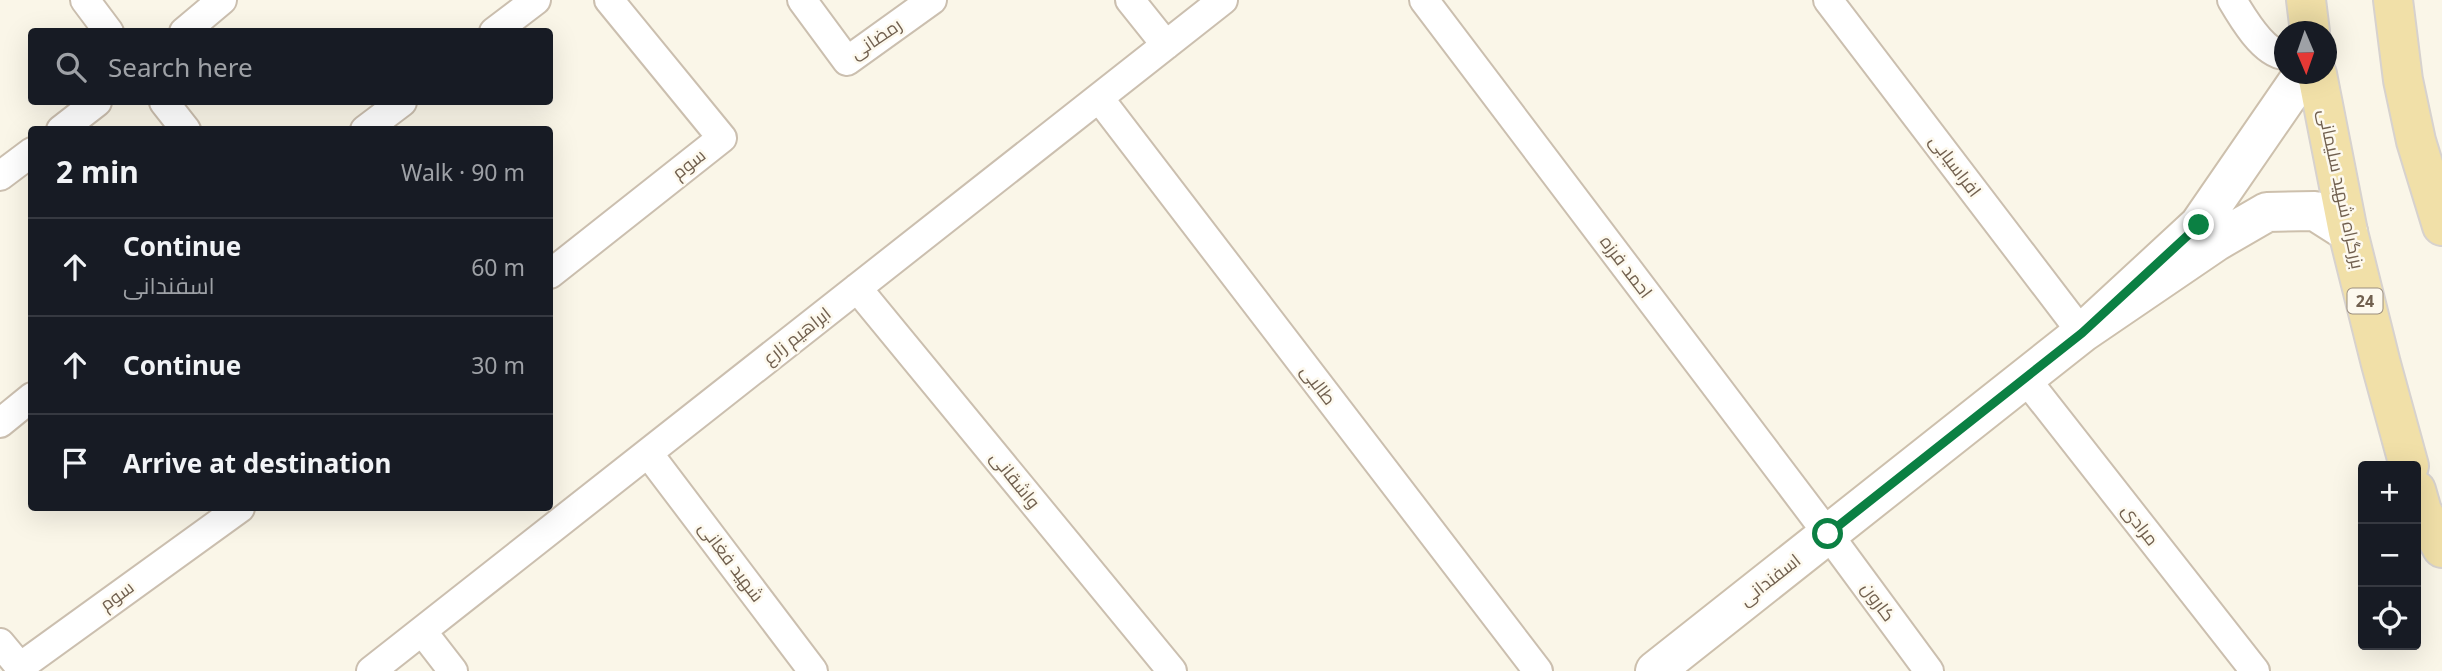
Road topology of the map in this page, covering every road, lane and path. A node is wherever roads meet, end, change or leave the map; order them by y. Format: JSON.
{"nodes":[{"id":1,"x":85,"y":0,"type":"edge"},
{"id":2,"x":222,"y":0,"type":"edge"},
{"id":3,"x":536,"y":0,"type":"edge"},
{"id":4,"x":609,"y":0,"type":"edge"},
{"id":5,"x":802,"y":0,"type":"edge"},
{"id":6,"x":932,"y":0,"type":"edge"},
{"id":7,"x":1130,"y":0,"type":"edge"},
{"id":8,"x":1223,"y":0,"type":"edge"},
{"id":9,"x":1424,"y":0,"type":"edge"},
{"id":10,"x":1828,"y":0,"type":"edge"},
{"id":11,"x":2232,"y":0,"type":"edge"},
{"id":12,"x":2306,"y":0,"type":"edge"},
{"id":13,"x":2393,"y":0,"type":"edge"},
{"id":14,"x":2309,"y":21,"type":"edge"},
{"id":15,"x":106,"y":28,"type":"edge"},
{"id":16,"x":189,"y":28,"type":"edge"},
{"id":17,"x":499,"y":28,"type":"edge"},
{"id":18,"x":1166,"y":45,"type":"junction"},
{"id":19,"x":2274,"y":51,"type":"edge"},
{"id":20,"x":2296,"y":84,"type":"edge"},
{"id":21,"x":2319,"y":84,"type":"edge"},
{"id":22,"x":1099,"y":98,"type":"junction"},
{"id":23,"x":93,"y":105,"type":"edge"},
{"id":24,"x":166,"y":105,"type":"edge"},
{"id":25,"x":398,"y":105,"type":"edge"},
{"id":26,"x":66,"y":126,"type":"edge"},
{"id":27,"x":183,"y":126,"type":"edge"},
{"id":28,"x":370,"y":126,"type":"edge"},
{"id":29,"x":28,"y":155,"type":"edge"},
{"id":30,"x":0,"y":176,"type":"edge"},
{"id":31,"x":2442,"y":226,"type":"edge"},
{"id":32,"x":2348,"y":232,"type":"junction"},
{"id":33,"x":553,"y":272,"type":"edge"},
{"id":34,"x":858,"y":288,"type":"junction"},
{"id":35,"x":2082,"y":333,"type":"junction"},
{"id":36,"x":2025,"y":379,"type":"junction"},
{"id":37,"x":28,"y":400,"type":"edge"},
{"id":38,"x":0,"y":423,"type":"edge"},
{"id":39,"x":648,"y":453,"type":"junction"},
{"id":40,"x":2408,"y":461,"type":"edge"},
{"id":41,"x":2421,"y":508,"type":"edge"},
{"id":42,"x":236,"y":511,"type":"edge"},
{"id":43,"x":1828,"y":534,"type":"junction"},
{"id":44,"x":2442,"y":548,"type":"edge"},
{"id":45,"x":422,"y":631,"type":"junction"},
{"id":46,"x":0,"y":643,"type":"edge"},
{"id":47,"x":371,"y":671,"type":"edge"},
{"id":48,"x":453,"y":671,"type":"edge"},
{"id":49,"x":813,"y":671,"type":"edge"},
{"id":50,"x":1172,"y":671,"type":"edge"},
{"id":51,"x":1538,"y":671,"type":"edge"},
{"id":52,"x":1655,"y":671,"type":"edge"},
{"id":53,"x":1928,"y":671,"type":"edge"},
{"id":54,"x":2255,"y":671,"type":"edge"}],
"edges":[{"from":1,"to":15,"type":"street"},
{"from":2,"to":16,"type":"street"},
{"from":3,"to":17,"type":"street"},
{"from":4,"to":33,"type":"street","name":"سوم"},
{"from":5,"to":6,"type":"street","name":"رمضانی"},
{"from":7,"to":18,"type":"street"},
{"from":8,"to":18,"type":"street","name":"ابراهیم زارع"},
{"from":9,"to":43,"type":"street","name":"احمد فرزه"},
{"from":10,"to":35,"type":"street","name":"افراسیابی"},
{"from":11,"to":19,"type":"street"},
{"from":12,"to":14,"type":"main road"},
{"from":13,"to":31,"type":"main road"},
{"from":18,"to":22,"type":"street","name":"ابراهیم زارع"},
{"from":20,"to":35,"type":"main road"},
{"from":21,"to":32,"type":"main road","name":"بزرگراه شهید سلیمانی","number":"24"},
{"from":22,"to":34,"type":"street","name":"ابراهیم زارع"},
{"from":22,"to":51,"type":"street","name":"طالبی"},
{"from":23,"to":26,"type":"street"},
{"from":24,"to":27,"type":"street"},
{"from":25,"to":28,"type":"street"},
{"from":29,"to":30,"type":"street"},
{"from":32,"to":35,"type":"main road"},
{"from":32,"to":40,"type":"main road","name":"بزرگراه شهید سلیمانی","number":"24"},
{"from":34,"to":39,"type":"street","name":"ابراهیم زارع"},
{"from":34,"to":50,"type":"street","name":"واشقانی"},
{"from":35,"to":36,"type":"main road","name":"اسفندانی"},
{"from":36,"to":43,"type":"main road","name":"اسفندانی"},
{"from":36,"to":54,"type":"street","name":"مرادی"},
{"from":37,"to":38,"type":"street"},
{"from":39,"to":45,"type":"street","name":"ابراهیم زارع"},
{"from":39,"to":49,"type":"street","name":"شهید فغانی"},
{"from":41,"to":44,"type":"main road"},
{"from":42,"to":46,"type":"street","name":"سوم"},
{"from":43,"to":52,"type":"main road","name":"اسفندانی"},
{"from":43,"to":53,"type":"street","name":"کارون"},
{"from":45,"to":47,"type":"street","name":"ابراهیم زارع"},
{"from":45,"to":48,"type":"street"}]}
